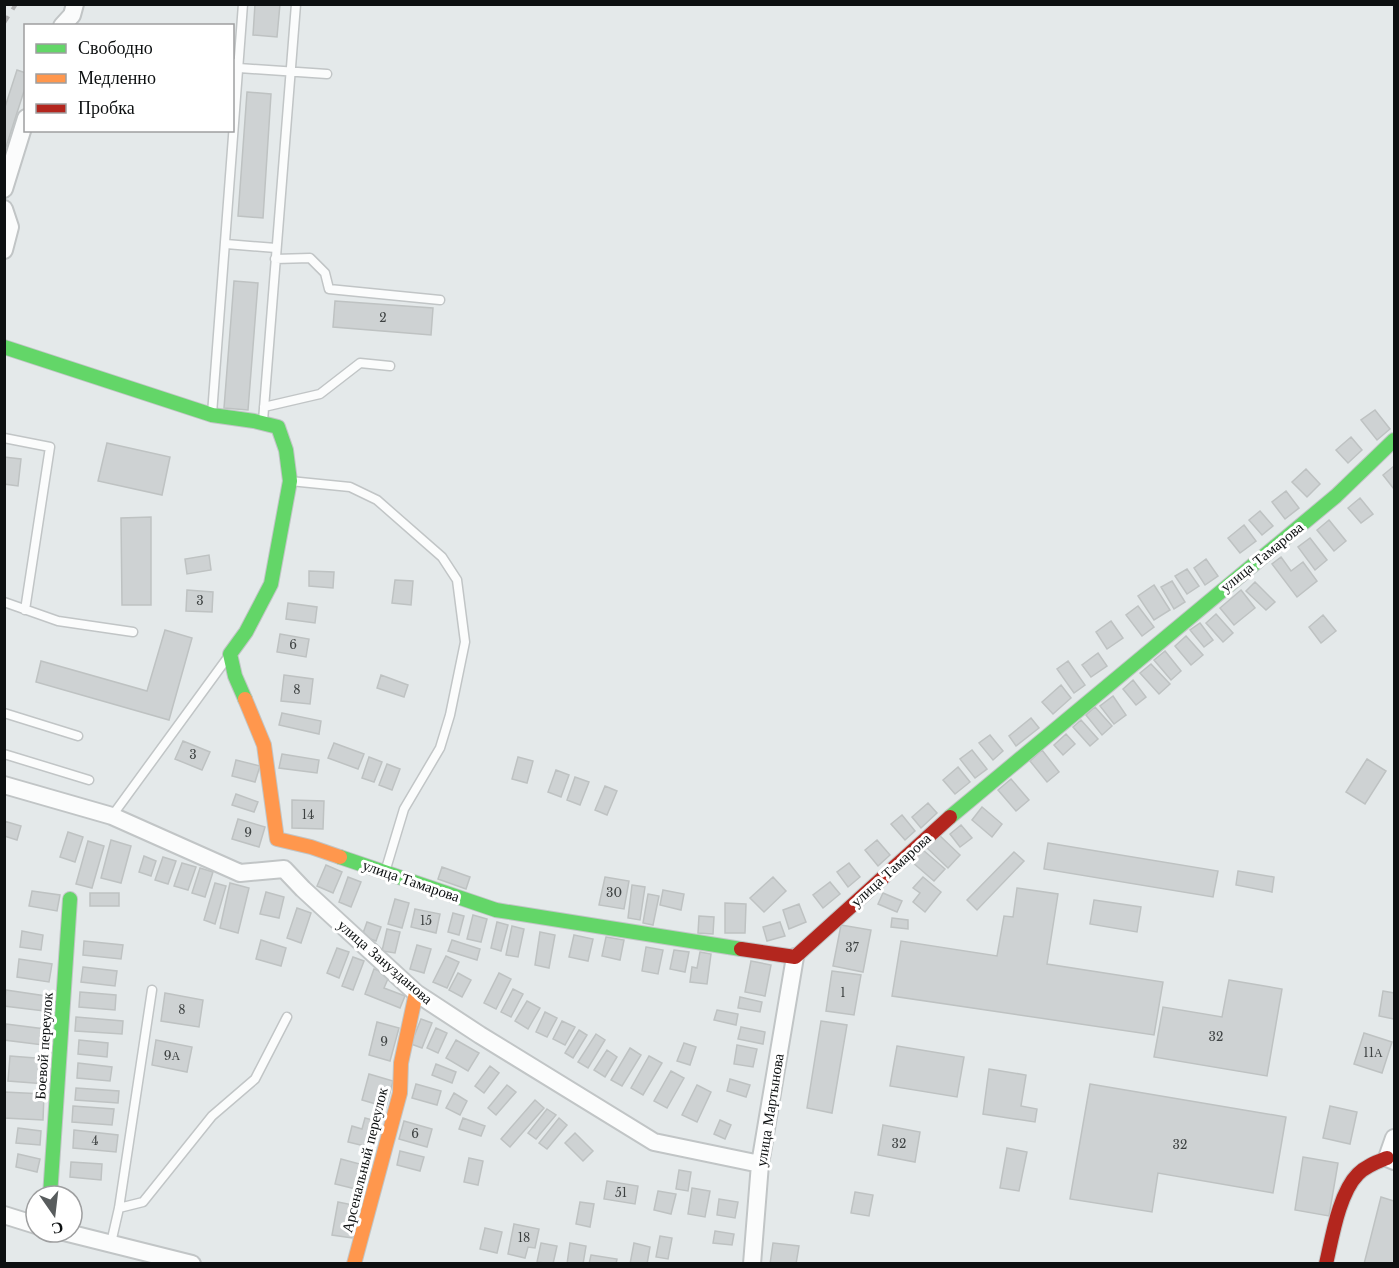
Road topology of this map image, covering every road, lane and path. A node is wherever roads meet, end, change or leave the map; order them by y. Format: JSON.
{"nodes":[{"id":1,"x":75,"y":4,"type":"edge"},
{"id":2,"x":243,"y":4,"type":"edge"},
{"id":3,"x":296,"y":4,"type":"edge"},
{"id":4,"x":64,"y":24,"type":"edge"},
{"id":5,"x":236,"y":65,"type":"edge"},
{"id":6,"x":291,"y":72,"type":"junction"},
{"id":7,"x":327,"y":74,"type":"dead end"},
{"id":8,"x":234,"y":101,"type":"edge"},
{"id":9,"x":24,"y":124,"type":"edge"},
{"id":10,"x":232,"y":132,"type":"edge"},
{"id":11,"x":4,"y":189,"type":"edge"},
{"id":12,"x":4,"y":209,"type":"edge"},
{"id":13,"x":226,"y":244,"type":"junction"},
{"id":14,"x":276,"y":248,"type":"junction"},
{"id":15,"x":4,"y":250,"type":"edge"},
{"id":16,"x":275,"y":260,"type":"junction"},
{"id":17,"x":440,"y":300,"type":"dead end"},
{"id":18,"x":4,"y":347,"type":"edge"},
{"id":19,"x":390,"y":366,"type":"dead end"},
{"id":20,"x":264,"y":414,"type":"junction"},
{"id":21,"x":212,"y":415,"type":"junction"},
{"id":22,"x":4,"y":438,"type":"edge"},
{"id":23,"x":1395,"y":440,"type":"edge"},
{"id":24,"x":290,"y":481,"type":"junction"},
{"id":25,"x":4,"y":602,"type":"edge"},
{"id":26,"x":26,"y":610,"type":"junction"},
{"id":27,"x":133,"y":632,"type":"dead end"},
{"id":28,"x":230,"y":654,"type":"junction"},
{"id":29,"x":4,"y":713,"type":"edge"},
{"id":30,"x":78,"y":736,"type":"dead end"},
{"id":31,"x":4,"y":754,"type":"edge"},
{"id":32,"x":89,"y":780,"type":"dead end"},
{"id":33,"x":4,"y":785,"type":"edge"},
{"id":34,"x":112,"y":816,"type":"junction"},
{"id":35,"x":277,"y":839,"type":"junction"},
{"id":36,"x":284,"y":869,"type":"junction"},
{"id":37,"x":385,"y":873,"type":"junction"},
{"id":38,"x":70,"y":899,"type":"dead end"},
{"id":39,"x":795,"y":957,"type":"junction"},
{"id":40,"x":152,"y":990,"type":"dead end"},
{"id":41,"x":416,"y":993,"type":"junction"},
{"id":42,"x":287,"y":1017,"type":"dead end"},
{"id":43,"x":1395,"y":1138,"type":"edge"},
{"id":44,"x":1391,"y":1159,"type":"edge"},
{"id":45,"x":760,"y":1164,"type":"junction"},
{"id":46,"x":51,"y":1184,"type":"edge"},
{"id":47,"x":120,"y":1208,"type":"junction"},
{"id":48,"x":4,"y":1215,"type":"edge"},
{"id":49,"x":24,"y":1221,"type":"edge"},
{"id":50,"x":84,"y":1237,"type":"edge"},
{"id":51,"x":111,"y":1243,"type":"junction"},
{"id":52,"x":192,"y":1263,"type":"edge"},
{"id":53,"x":354,"y":1263,"type":"edge"},
{"id":54,"x":752,"y":1263,"type":"edge"},
{"id":55,"x":1326,"y":1263,"type":"edge"}],
"edges":[{"from":1,"to":4,"type":"street"},
{"from":2,"to":5,"type":"lane"},
{"from":3,"to":6,"type":"lane"},
{"from":5,"to":6,"type":"lane"},
{"from":5,"to":8,"type":"lane"},
{"from":6,"to":7,"type":"lane"},
{"from":6,"to":14,"type":"lane"},
{"from":9,"to":11,"type":"street"},
{"from":10,"to":13,"type":"lane"},
{"from":12,"to":15,"type":"street"},
{"from":13,"to":14,"type":"lane"},
{"from":13,"to":21,"type":"lane"},
{"from":14,"to":16,"type":"lane"},
{"from":16,"to":17,"type":"lane"},
{"from":16,"to":20,"type":"lane"},
{"from":18,"to":21,"type":"street"},
{"from":19,"to":20,"type":"lane"},
{"from":20,"to":21,"type":"street"},
{"from":20,"to":24,"type":"street"},
{"from":22,"to":26,"type":"lane"},
{"from":23,"to":39,"type":"street","name":"улица Тамарова"},
{"from":24,"to":28,"type":"street"},
{"from":24,"to":37,"type":"lane"},
{"from":25,"to":26,"type":"lane"},
{"from":26,"to":27,"type":"lane"},
{"from":28,"to":34,"type":"lane"},
{"from":28,"to":35,"type":"street"},
{"from":29,"to":30,"type":"lane"},
{"from":31,"to":32,"type":"lane"},
{"from":33,"to":34,"type":"street"},
{"from":34,"to":36,"type":"street"},
{"from":35,"to":36,"type":"street"},
{"from":35,"to":37,"type":"street","name":"улица Тамарова"},
{"from":36,"to":41,"type":"street","name":"улица Занузданова"},
{"from":37,"to":39,"type":"street","name":"улица Тамарова"},
{"from":38,"to":46,"type":"street","name":"Боевой переулок"},
{"from":39,"to":45,"type":"street","name":"улица Мартынова"},
{"from":40,"to":47,"type":"lane"},
{"from":41,"to":45,"type":"street","name":"улица Занузданова"},
{"from":41,"to":53,"type":"street","name":"Арсенальный переулок"},
{"from":42,"to":47,"type":"lane"},
{"from":43,"to":44,"type":"street"},
{"from":44,"to":55,"type":"street"},
{"from":45,"to":54,"type":"street","name":"улица Мартынова"},
{"from":47,"to":51,"type":"lane"},
{"from":48,"to":49,"type":"street"},
{"from":50,"to":51,"type":"street"},
{"from":51,"to":52,"type":"street"}]}
